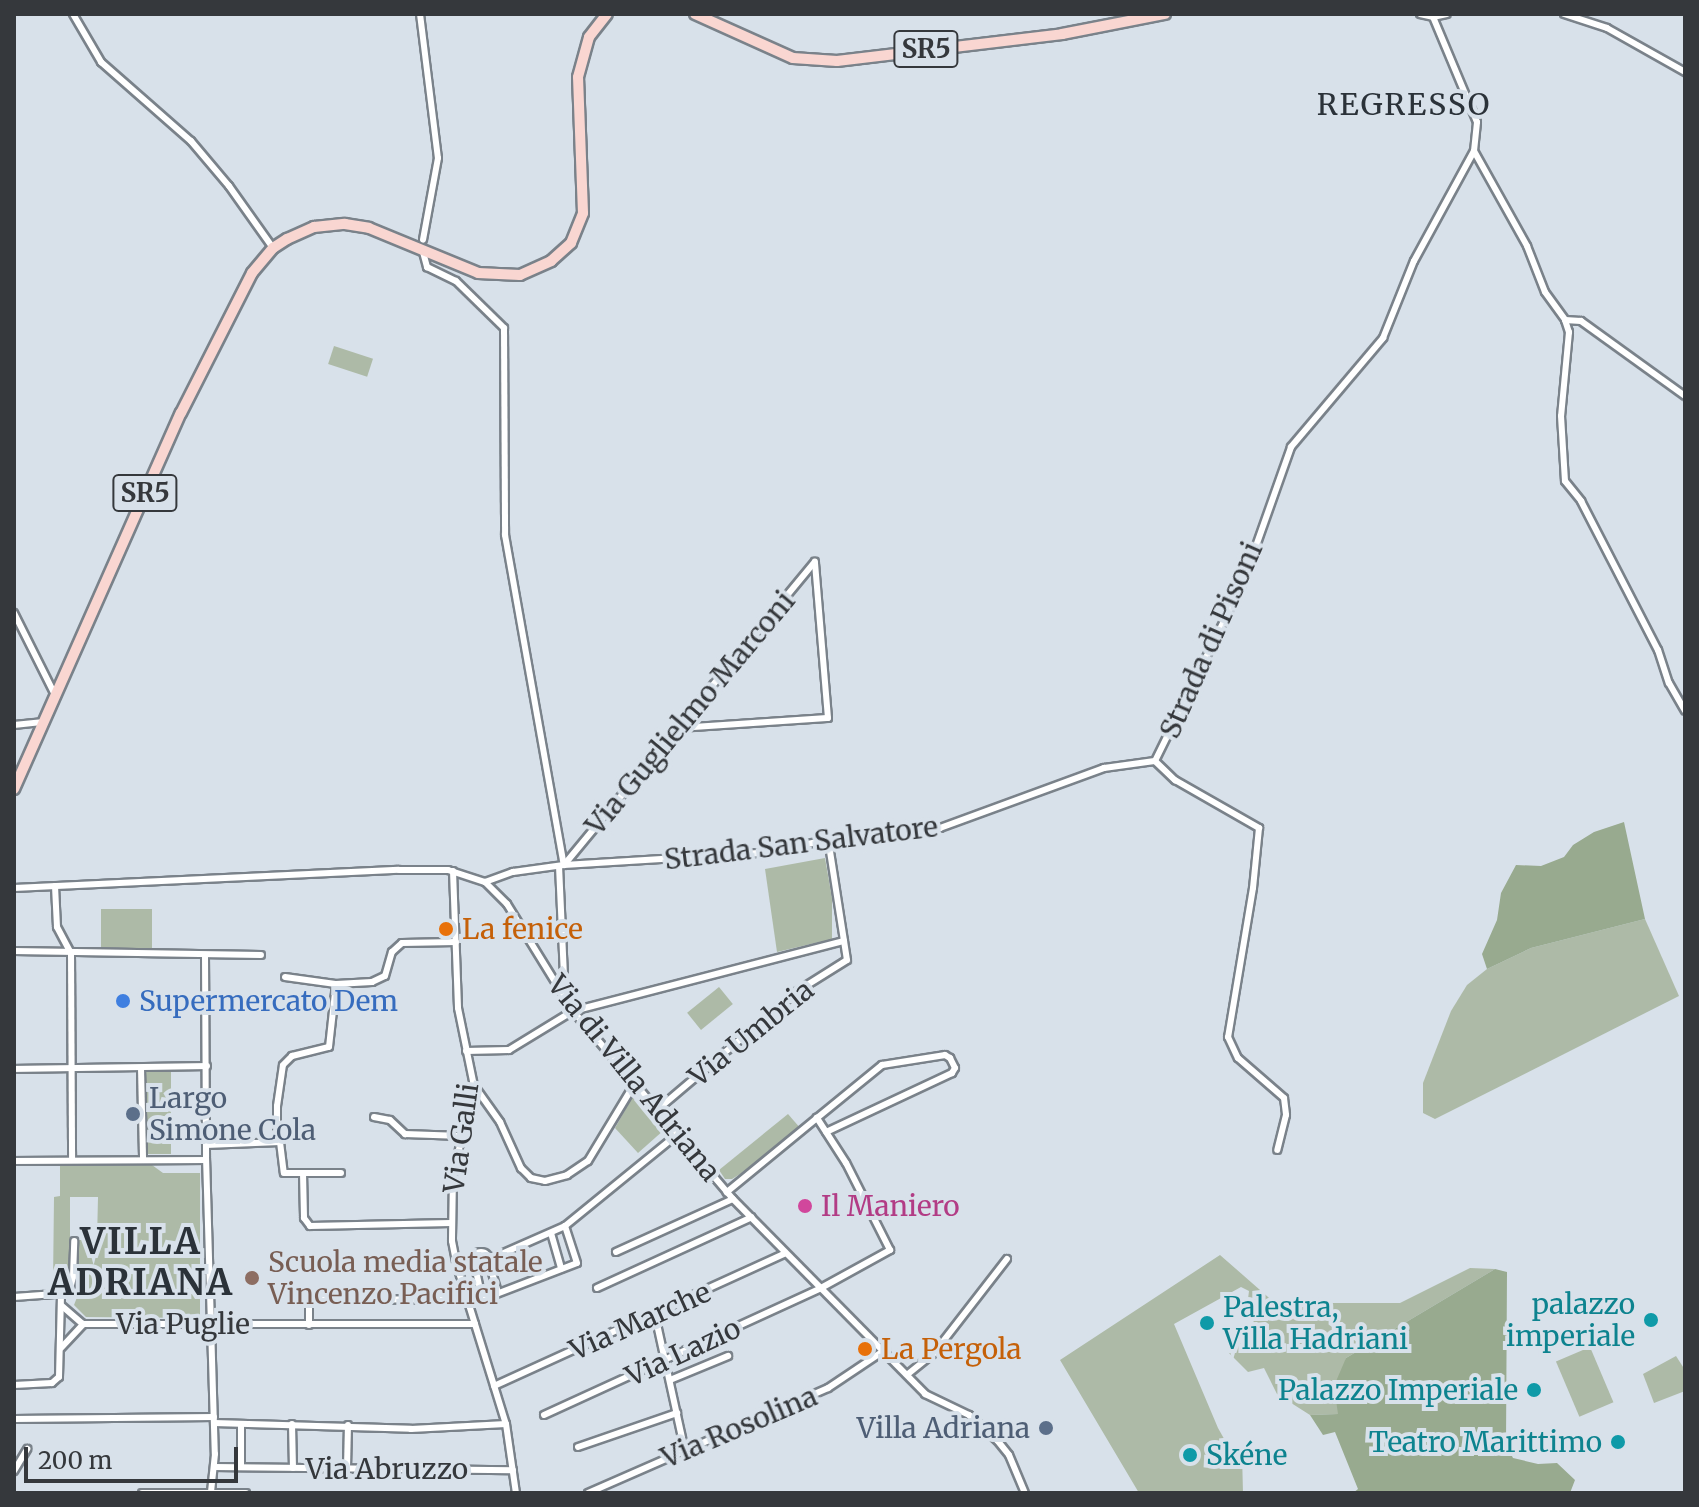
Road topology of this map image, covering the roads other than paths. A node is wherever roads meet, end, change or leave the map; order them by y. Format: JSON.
{"nodes":[{"id":1,"x":73,"y":14,"type":"edge"},
{"id":2,"x":420,"y":14,"type":"edge"},
{"id":3,"x":607,"y":14,"type":"edge"},
{"id":4,"x":695,"y":14,"type":"edge"},
{"id":5,"x":1165,"y":14,"type":"edge"},
{"id":6,"x":1420,"y":14,"type":"edge"},
{"id":7,"x":1447,"y":14,"type":"edge"},
{"id":8,"x":1564,"y":14,"type":"edge"},
{"id":9,"x":1433,"y":17,"type":"junction"},
{"id":10,"x":1685,"y":72,"type":"edge"},
{"id":11,"x":1474,"y":151,"type":"junction"},
{"id":12,"x":423,"y":246,"type":"junction"},
{"id":13,"x":273,"y":248,"type":"junction"},
{"id":14,"x":1565,"y":320,"type":"junction"},
{"id":15,"x":1685,"y":396,"type":"edge"},
{"id":16,"x":14,"y":613,"type":"edge"},
{"id":17,"x":55,"y":695,"type":"junction"},
{"id":18,"x":1685,"y":711,"type":"edge"},
{"id":19,"x":44,"y":722,"type":"junction"},
{"id":20,"x":14,"y":725,"type":"edge"},
{"id":21,"x":678,"y":728,"type":"junction"},
{"id":22,"x":1155,"y":761,"type":"junction"},
{"id":23,"x":14,"y":789,"type":"edge"},
{"id":24,"x":828,"y":839,"type":"junction"},
{"id":25,"x":562,"y":865,"type":"junction"},
{"id":26,"x":453,"y":871,"type":"junction"},
{"id":27,"x":485,"y":882,"type":"junction"},
{"id":28,"x":55,"y":886,"type":"junction"},
{"id":29,"x":14,"y":888,"type":"edge"},
{"id":30,"x":844,"y":941,"type":"junction"},
{"id":31,"x":456,"y":942,"type":"junction"},
{"id":32,"x":14,"y":951,"type":"edge"},
{"id":33,"x":71,"y":953,"type":"junction"},
{"id":34,"x":205,"y":955,"type":"junction"},
{"id":35,"x":261,"y":955,"type":"dead end"},
{"id":36,"x":285,"y":977,"type":"dead end"},
{"id":37,"x":336,"y":984,"type":"junction"},
{"id":38,"x":565,"y":1000,"type":"junction"},
{"id":39,"x":573,"y":1011,"type":"junction"},
{"id":40,"x":466,"y":1051,"type":"junction"},
{"id":41,"x":207,"y":1066,"type":"junction"},
{"id":42,"x":141,"y":1068,"type":"junction"},
{"id":43,"x":14,"y":1069,"type":"edge"},
{"id":44,"x":72,"y":1069,"type":"junction"},
{"id":45,"x":635,"y":1083,"type":"junction"},
{"id":46,"x":473,"y":1084,"type":"junction"},
{"id":47,"x":657,"y":1110,"type":"junction"},
{"id":48,"x":374,"y":1117,"type":"dead end"},
{"id":49,"x":817,"y":1118,"type":"junction"},
{"id":50,"x":826,"y":1132,"type":"junction"},
{"id":51,"x":678,"y":1134,"type":"junction"},
{"id":52,"x":462,"y":1136,"type":"junction"},
{"id":53,"x":279,"y":1142,"type":"junction"},
{"id":54,"x":206,"y":1145,"type":"junction"},
{"id":55,"x":1277,"y":1150,"type":"dead end"},
{"id":56,"x":143,"y":1159,"type":"junction"},
{"id":57,"x":72,"y":1160,"type":"junction"},
{"id":58,"x":206,"y":1160,"type":"junction"},
{"id":59,"x":14,"y":1161,"type":"edge"},
{"id":60,"x":303,"y":1173,"type":"junction"},
{"id":61,"x":341,"y":1173,"type":"dead end"},
{"id":62,"x":727,"y":1192,"type":"junction"},
{"id":63,"x":733,"y":1199,"type":"junction"},
{"id":64,"x":752,"y":1217,"type":"junction"},
{"id":65,"x":451,"y":1223,"type":"junction"},
{"id":66,"x":565,"y":1226,"type":"junction"},
{"id":67,"x":551,"y":1233,"type":"junction"},
{"id":68,"x":74,"y":1241,"type":"dead end"},
{"id":69,"x":616,"y":1252,"type":"dead end"},
{"id":70,"x":784,"y":1254,"type":"junction"},
{"id":71,"x":1007,"y":1259,"type":"dead end"},
{"id":72,"x":489,"y":1261,"type":"junction"},
{"id":73,"x":456,"y":1262,"type":"junction"},
{"id":74,"x":474,"y":1263,"type":"junction"},
{"id":75,"x":561,"y":1269,"type":"junction"},
{"id":76,"x":597,"y":1288,"type":"dead end"},
{"id":77,"x":821,"y":1288,"type":"junction"},
{"id":78,"x":498,"y":1293,"type":"junction"},
{"id":79,"x":61,"y":1296,"type":"junction"},
{"id":80,"x":14,"y":1297,"type":"edge"},
{"id":81,"x":467,"y":1299,"type":"junction"},
{"id":82,"x":62,"y":1306,"type":"junction"},
{"id":83,"x":655,"y":1315,"type":"junction"},
{"id":84,"x":212,"y":1323,"type":"junction"},
{"id":85,"x":83,"y":1324,"type":"junction"},
{"id":86,"x":475,"y":1324,"type":"junction"},
{"id":87,"x":309,"y":1325,"type":"junction"},
{"id":88,"x":61,"y":1348,"type":"junction"},
{"id":89,"x":885,"y":1350,"type":"junction"},
{"id":90,"x":728,"y":1356,"type":"dead end"},
{"id":91,"x":666,"y":1359,"type":"junction"},
{"id":92,"x":908,"y":1374,"type":"junction"},
{"id":93,"x":670,"y":1380,"type":"junction"},
{"id":94,"x":14,"y":1385,"type":"edge"},
{"id":95,"x":494,"y":1386,"type":"junction"},
{"id":96,"x":677,"y":1413,"type":"junction"},
{"id":97,"x":544,"y":1415,"type":"dead end"},
{"id":98,"x":14,"y":1419,"type":"edge"},
{"id":99,"x":214,"y":1420,"type":"junction"},
{"id":100,"x":241,"y":1424,"type":"junction"},
{"id":101,"x":292,"y":1424,"type":"junction"},
{"id":102,"x":506,"y":1424,"type":"junction"},
{"id":103,"x":348,"y":1425,"type":"junction"},
{"id":104,"x":578,"y":1447,"type":"dead end"},
{"id":105,"x":27,"y":1449,"type":"dead end"},
{"id":106,"x":685,"y":1451,"type":"junction"},
{"id":107,"x":214,"y":1467,"type":"junction"},
{"id":108,"x":241,"y":1467,"type":"junction"},
{"id":109,"x":293,"y":1468,"type":"junction"},
{"id":110,"x":347,"y":1468,"type":"junction"},
{"id":111,"x":513,"y":1470,"type":"junction"},
{"id":112,"x":14,"y":1471,"type":"edge"},
{"id":113,"x":142,"y":1493,"type":"edge"},
{"id":114,"x":211,"y":1493,"type":"edge"},
{"id":115,"x":246,"y":1493,"type":"edge"},
{"id":116,"x":516,"y":1493,"type":"edge"},
{"id":117,"x":588,"y":1493,"type":"edge"},
{"id":118,"x":1025,"y":1493,"type":"edge"}],
"edges":[{"from":1,"to":13,"type":"street"},
{"from":2,"to":12,"type":"street"},
{"from":3,"to":12,"type":"main road","number":"SR5"},
{"from":4,"to":5,"type":"main road","number":"SR5"},
{"from":6,"to":9,"type":"street"},
{"from":7,"to":9,"type":"street"},
{"from":8,"to":10,"type":"street"},
{"from":9,"to":11,"type":"street"},
{"from":11,"to":14,"type":"street"},
{"from":11,"to":22,"type":"street","name":"Strada di Pisoni"},
{"from":12,"to":13,"type":"main road","number":"SR5"},
{"from":12,"to":25,"type":"street"},
{"from":13,"to":17,"type":"main road","number":"SR5"},
{"from":14,"to":15,"type":"street"},
{"from":14,"to":18,"type":"street"},
{"from":16,"to":17,"type":"street"},
{"from":17,"to":19,"type":"main road","number":"SR5"},
{"from":19,"to":20,"type":"street"},
{"from":19,"to":23,"type":"main road","number":"SR5"},
{"from":21,"to":21,"type":"street","name":"Via Guglielmo Marconi"},
{"from":21,"to":25,"type":"street","name":"Via Guglielmo Marconi"},
{"from":22,"to":24,"type":"street","name":"Strada San Salvatore"},
{"from":22,"to":55,"type":"street","name":"Strada di Pisoni"},
{"from":24,"to":25,"type":"street","name":"Strada San Salvatore"},
{"from":24,"to":30,"type":"street"},
{"from":25,"to":27,"type":"street","name":"Strada San Salvatore"},
{"from":25,"to":38,"type":"street"},
{"from":26,"to":27,"type":"street","name":"Via di Villa Adriana"},
{"from":26,"to":28,"type":"street","name":"Via di Villa Adriana"},
{"from":26,"to":31,"type":"street","name":"Via Galli"},
{"from":27,"to":38,"type":"street","name":"Via di Villa Adriana"},
{"from":28,"to":29,"type":"street","name":"Via di Villa Adriana"},
{"from":28,"to":33,"type":"street"},
{"from":30,"to":39,"type":"street"},
{"from":30,"to":47,"type":"street","name":"Via Umbria"},
{"from":31,"to":37,"type":"street"},
{"from":31,"to":40,"type":"street","name":"Via Galli"},
{"from":32,"to":33,"type":"street"},
{"from":33,"to":34,"type":"street"},
{"from":33,"to":44,"type":"street"},
{"from":34,"to":35,"type":"street"},
{"from":34,"to":41,"type":"street"},
{"from":36,"to":37,"type":"street"},
{"from":37,"to":53,"type":"street"},
{"from":38,"to":39,"type":"street","name":"Via di Villa Adriana"},
{"from":39,"to":40,"type":"street"},
{"from":39,"to":45,"type":"street","name":"Via di Villa Adriana"},
{"from":40,"to":46,"type":"street","name":"Via Galli"},
{"from":41,"to":42,"type":"street"},
{"from":41,"to":54,"type":"street"},
{"from":42,"to":44,"type":"street"},
{"from":42,"to":56,"type":"street"},
{"from":43,"to":44,"type":"street"},
{"from":44,"to":57,"type":"street"},
{"from":45,"to":46,"type":"street"},
{"from":45,"to":47,"type":"street","name":"Via di Villa Adriana"},
{"from":46,"to":52,"type":"street","name":"Via Galli"},
{"from":47,"to":51,"type":"street","name":"Via di Villa Adriana"},
{"from":48,"to":52,"type":"street"},
{"from":49,"to":50,"type":"street"},
{"from":49,"to":50,"type":"street"},
{"from":49,"to":62,"type":"street"},
{"from":50,"to":77,"type":"street","name":"Via Lazio"},
{"from":51,"to":62,"type":"street","name":"Via di Villa Adriana"},
{"from":51,"to":66,"type":"street"},
{"from":52,"to":65,"type":"street","name":"Via Galli"},
{"from":53,"to":54,"type":"street"},
{"from":53,"to":60,"type":"street"},
{"from":54,"to":58,"type":"street"},
{"from":56,"to":57,"type":"street"},
{"from":56,"to":58,"type":"street"},
{"from":57,"to":59,"type":"street"},
{"from":58,"to":84,"type":"street"},
{"from":60,"to":61,"type":"street"},
{"from":60,"to":65,"type":"street"},
{"from":62,"to":63,"type":"street","name":"Via di Villa Adriana"},
{"from":63,"to":64,"type":"street","name":"Via di Villa Adriana"},
{"from":63,"to":69,"type":"street"},
{"from":64,"to":70,"type":"street","name":"Via di Villa Adriana"},
{"from":64,"to":76,"type":"street"},
{"from":65,"to":73,"type":"street","name":"Via Galli"},
{"from":66,"to":67,"type":"street"},
{"from":66,"to":75,"type":"street"},
{"from":67,"to":72,"type":"street"},
{"from":67,"to":75,"type":"street"},
{"from":68,"to":79,"type":"street"},
{"from":70,"to":77,"type":"street","name":"Via di Villa Adriana"},
{"from":70,"to":83,"type":"street","name":"Via Marche"},
{"from":71,"to":92,"type":"street"},
{"from":72,"to":74,"type":"street"},
{"from":72,"to":74,"type":"street"},
{"from":72,"to":78,"type":"street"},
{"from":73,"to":74,"type":"street"},
{"from":73,"to":81,"type":"street","name":"Via Galli"},
{"from":74,"to":78,"type":"street"},
{"from":75,"to":78,"type":"street"},
{"from":77,"to":89,"type":"street","name":"Via di Villa Adriana"},
{"from":77,"to":91,"type":"street","name":"Via Lazio"},
{"from":79,"to":80,"type":"street"},
{"from":79,"to":82,"type":"street"},
{"from":81,"to":86,"type":"street","name":"Via Galli"},
{"from":81,"to":87,"type":"street"},
{"from":82,"to":85,"type":"street"},
{"from":82,"to":88,"type":"street"},
{"from":83,"to":91,"type":"street"},
{"from":83,"to":95,"type":"street","name":"Via Marche"},
{"from":84,"to":85,"type":"street","name":"Via Puglie"},
{"from":84,"to":87,"type":"street","name":"Via Puglie"},
{"from":84,"to":99,"type":"street"},
{"from":85,"to":88,"type":"street"},
{"from":86,"to":87,"type":"street","name":"Via Puglie"},
{"from":86,"to":95,"type":"street","name":"Via Galli"},
{"from":88,"to":94,"type":"street"},
{"from":89,"to":92,"type":"street","name":"Via di Villa Adriana"},
{"from":89,"to":106,"type":"street","name":"Via Rosolina"},
{"from":90,"to":93,"type":"street"},
{"from":91,"to":93,"type":"street"},
{"from":91,"to":97,"type":"street","name":"Via Lazio"},
{"from":92,"to":118,"type":"street","name":"Via di Villa Adriana"},
{"from":93,"to":96,"type":"street"},
{"from":95,"to":102,"type":"street","name":"Via Galli"},
{"from":96,"to":104,"type":"street"},
{"from":96,"to":106,"type":"street"},
{"from":98,"to":99,"type":"street"},
{"from":99,"to":100,"type":"street"},
{"from":99,"to":107,"type":"street"},
{"from":100,"to":101,"type":"street"},
{"from":100,"to":108,"type":"street"},
{"from":101,"to":103,"type":"street"},
{"from":101,"to":109,"type":"street"},
{"from":102,"to":103,"type":"street"},
{"from":102,"to":111,"type":"street","name":"Via Galli"},
{"from":103,"to":110,"type":"street"},
{"from":105,"to":112,"type":"street"},
{"from":106,"to":117,"type":"street","name":"Via Rosolina"},
{"from":107,"to":108,"type":"street","name":"Via Abruzzo"},
{"from":107,"to":114,"type":"street"},
{"from":108,"to":109,"type":"street","name":"Via Abruzzo"},
{"from":109,"to":110,"type":"street","name":"Via Abruzzo"},
{"from":110,"to":111,"type":"street","name":"Via Abruzzo"},
{"from":111,"to":116,"type":"street","name":"Via Galli"},
{"from":113,"to":114,"type":"street"},
{"from":114,"to":115,"type":"street"}]}
